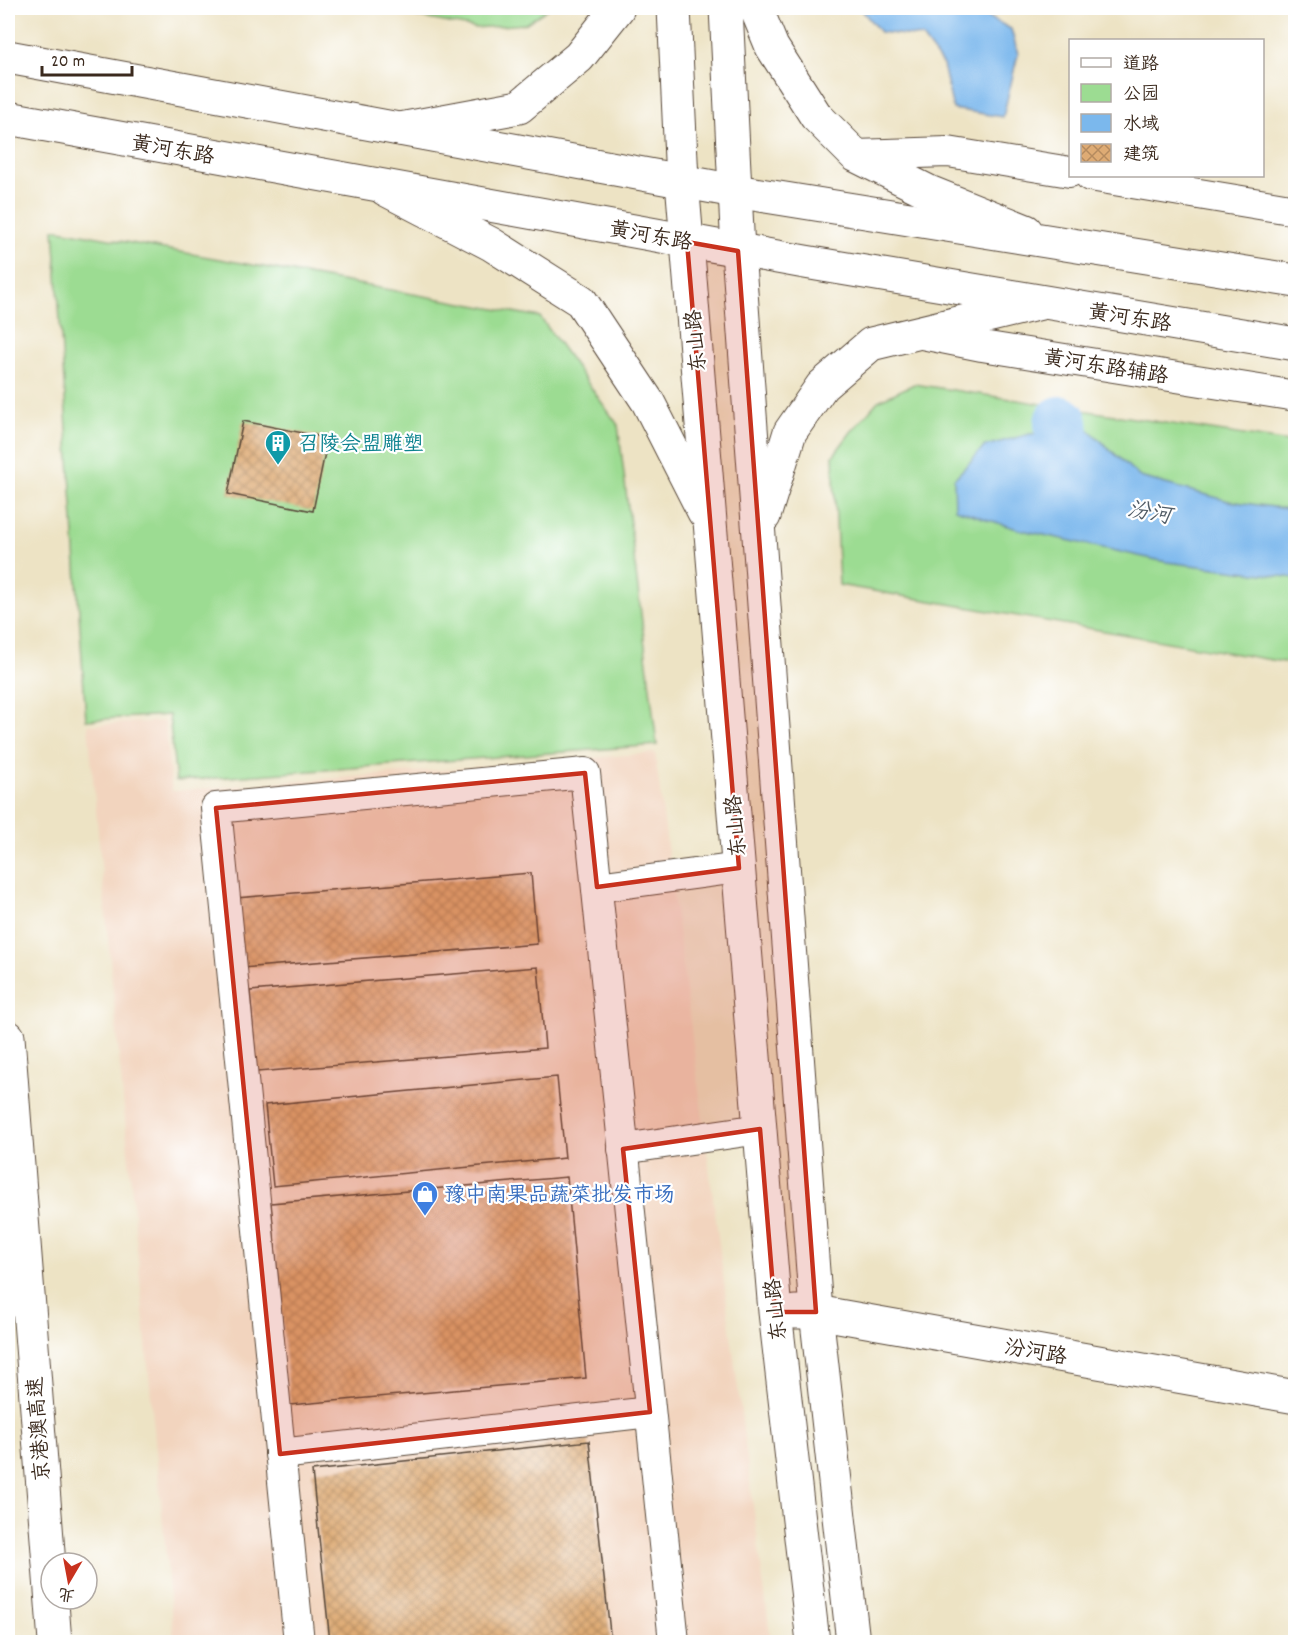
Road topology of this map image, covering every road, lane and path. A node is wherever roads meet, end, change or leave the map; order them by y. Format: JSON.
{"nodes":[{"id":1,"x":618,"y":8,"type":"edge"},
{"id":2,"x":674,"y":8,"type":"edge"},
{"id":3,"x":726,"y":8,"type":"edge"},
{"id":4,"x":756,"y":8,"type":"edge"},
{"id":5,"x":8,"y":57,"type":"edge"},
{"id":6,"x":8,"y":118,"type":"edge"},
{"id":7,"x":399,"y":129,"type":"junction"},
{"id":8,"x":855,"y":155,"type":"junction"},
{"id":9,"x":1069,"y":172,"type":"edge"},
{"id":10,"x":1096,"y":177,"type":"edge"},
{"id":11,"x":682,"y":181,"type":"junction"},
{"id":12,"x":381,"y":187,"type":"junction"},
{"id":13,"x":735,"y":191,"type":"junction"},
{"id":14,"x":1296,"y":210,"type":"edge"},
{"id":15,"x":687,"y":242,"type":"junction"},
{"id":16,"x":1052,"y":242,"type":"junction"},
{"id":17,"x":738,"y":251,"type":"junction"},
{"id":18,"x":1296,"y":281,"type":"edge"},
{"id":19,"x":1041,"y":303,"type":"junction"},
{"id":20,"x":917,"y":333,"type":"junction"},
{"id":21,"x":1296,"y":344,"type":"edge"},
{"id":22,"x":1296,"y":396,"type":"edge"},
{"id":23,"x":711,"y":525,"type":"junction"},
{"id":24,"x":759,"y":532,"type":"junction"},
{"id":25,"x":739,"y":868,"type":"junction"},
{"id":26,"x":597,"y":887,"type":"junction"},
{"id":27,"x":8,"y":1037,"type":"edge"},
{"id":28,"x":760,"y":1129,"type":"junction"},
{"id":29,"x":623,"y":1149,"type":"junction"},
{"id":30,"x":775,"y":1312,"type":"junction"},
{"id":31,"x":816,"y":1312,"type":"junction"},
{"id":32,"x":1296,"y":1396,"type":"edge"},
{"id":33,"x":650,"y":1413,"type":"junction"},
{"id":34,"x":280,"y":1454,"type":"junction"},
{"id":35,"x":55,"y":1642,"type":"edge"},
{"id":36,"x":299,"y":1642,"type":"edge"},
{"id":37,"x":674,"y":1642,"type":"edge"},
{"id":38,"x":813,"y":1642,"type":"edge"},
{"id":39,"x":853,"y":1642,"type":"edge"}],
"edges":[{"from":1,"to":7,"type":"main road"},
{"from":2,"to":11,"type":"main road","name":"东山路"},
{"from":3,"to":13,"type":"main road","name":"东山路"},
{"from":4,"to":8,"type":"main road"},
{"from":5,"to":7,"type":"main road"},
{"from":6,"to":12,"type":"main road","name":"黄河东路"},
{"from":7,"to":11,"type":"main road"},
{"from":8,"to":9,"type":"street"},
{"from":8,"to":16,"type":"main road"},
{"from":10,"to":14,"type":"street"},
{"from":11,"to":13,"type":"main road"},
{"from":11,"to":15,"type":"main road","name":"东山路"},
{"from":12,"to":15,"type":"main road","name":"黄河东路"},
{"from":12,"to":23,"type":"main road"},
{"from":13,"to":16,"type":"main road"},
{"from":13,"to":17,"type":"main road","name":"东山路"},
{"from":15,"to":17,"type":"main road","name":"黄河东路"},
{"from":15,"to":23,"type":"main road","name":"东山路"},
{"from":16,"to":18,"type":"main road"},
{"from":17,"to":19,"type":"main road","name":"黄河东路"},
{"from":17,"to":24,"type":"main road","name":"东山路"},
{"from":19,"to":20,"type":"main road"},
{"from":19,"to":21,"type":"main road","name":"黄河东路"},
{"from":20,"to":22,"type":"street","name":"黄河东路辅路"},
{"from":20,"to":24,"type":"main road"},
{"from":23,"to":25,"type":"main road","name":"东山路"},
{"from":24,"to":31,"type":"main road","name":"东山路"},
{"from":25,"to":26,"type":"street"},
{"from":25,"to":28,"type":"main road","name":"东山路"},
{"from":26,"to":29,"type":"street"},
{"from":26,"to":34,"type":"street"},
{"from":27,"to":35,"type":"main road","name":"京港澳高速"},
{"from":28,"to":29,"type":"street"},
{"from":28,"to":30,"type":"main road","name":"东山路"},
{"from":29,"to":33,"type":"street"},
{"from":30,"to":31,"type":"main road","name":"汾河路"},
{"from":30,"to":38,"type":"main road","name":"东山路"},
{"from":31,"to":32,"type":"main road","name":"汾河路"},
{"from":31,"to":39,"type":"main road","name":"东山路"},
{"from":33,"to":34,"type":"street"},
{"from":33,"to":37,"type":"street"},
{"from":34,"to":36,"type":"street"}]}
